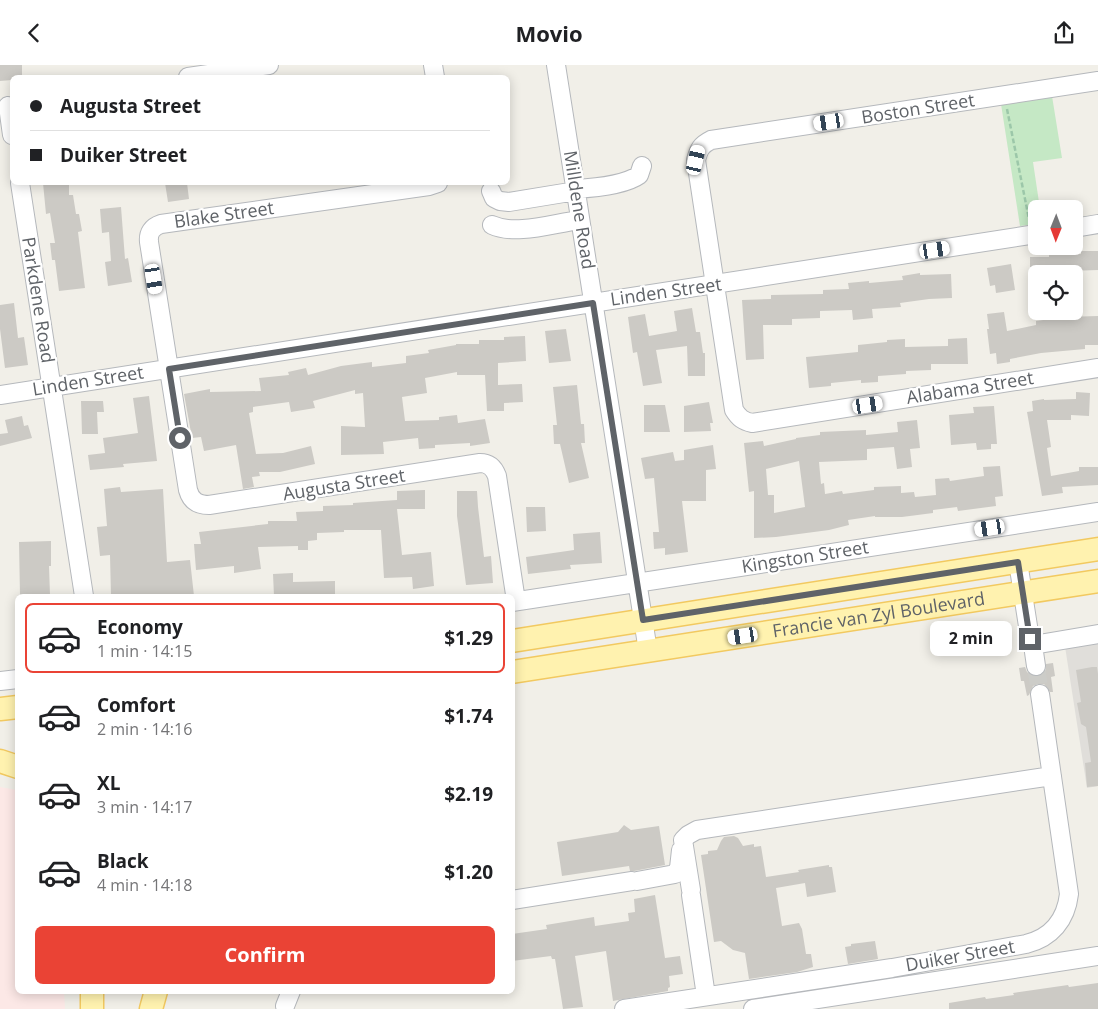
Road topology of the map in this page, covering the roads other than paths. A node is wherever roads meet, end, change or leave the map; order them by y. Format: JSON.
{"nodes":[{"id":1,"x":269,"y":65,"type":"edge"},
{"id":2,"x":556,"y":65,"type":"edge"},
{"id":3,"x":198,"y":73,"type":"edge"},
{"id":4,"x":1098,"y":81,"type":"edge"},
{"id":5,"x":7,"y":106,"type":"edge"},
{"id":6,"x":10,"y":123,"type":"edge"},
{"id":7,"x":642,"y":166,"type":"dead end"},
{"id":8,"x":20,"y":185,"type":"edge"},
{"id":9,"x":432,"y":185,"type":"edge"},
{"id":10,"x":576,"y":190,"type":"junction"},
{"id":11,"x":491,"y":191,"type":"dead end"},
{"id":12,"x":580,"y":220,"type":"junction"},
{"id":13,"x":1098,"y":224,"type":"edge"},
{"id":14,"x":492,"y":225,"type":"dead end"},
{"id":15,"x":1083,"y":226,"type":"edge"},
{"id":16,"x":1028,"y":236,"type":"edge"},
{"id":17,"x":715,"y":285,"type":"junction"},
{"id":18,"x":593,"y":303,"type":"junction"},
{"id":19,"x":1098,"y":368,"type":"edge"},
{"id":20,"x":169,"y":369,"type":"junction"},
{"id":21,"x":51,"y":386,"type":"junction"},
{"id":22,"x":0,"y":395,"type":"edge"},
{"id":23,"x":1098,"y":512,"type":"edge"},
{"id":24,"x":1098,"y":549,"type":"edge"},
{"id":25,"x":1018,"y":562,"type":"junction"},
{"id":26,"x":1098,"y":581,"type":"edge"},
{"id":27,"x":637,"y":582,"type":"junction"},
{"id":28,"x":1022,"y":593,"type":"junction"},
{"id":29,"x":84,"y":594,"type":"edge"},
{"id":30,"x":513,"y":594,"type":"edge"},
{"id":31,"x":515,"y":601,"type":"edge"},
{"id":32,"x":643,"y":620,"type":"junction"},
{"id":33,"x":1098,"y":634,"type":"edge"},
{"id":34,"x":515,"y":641,"type":"edge"},
{"id":35,"x":1033,"y":645,"type":"junction"},
{"id":36,"x":648,"y":651,"type":"junction"},
{"id":37,"x":1036,"y":666,"type":"tunnel mouth"},
{"id":38,"x":520,"y":670,"type":"edge"},
{"id":39,"x":15,"y":679,"type":"edge"},
{"id":40,"x":0,"y":681,"type":"edge"},
{"id":41,"x":1040,"y":694,"type":"tunnel mouth"},
{"id":42,"x":15,"y":707,"type":"edge"},
{"id":43,"x":0,"y":709,"type":"edge"},
{"id":44,"x":15,"y":717,"type":"edge"},
{"id":45,"x":0,"y":719,"type":"edge"},
{"id":46,"x":0,"y":761,"type":"edge"},
{"id":47,"x":15,"y":763,"type":"edge"},
{"id":48,"x":15,"y":766,"type":"edge"},
{"id":49,"x":1052,"y":776,"type":"junction"},
{"id":50,"x":683,"y":840,"type":"junction"},
{"id":51,"x":515,"y":900,"type":"edge"},
{"id":52,"x":1098,"y":956,"type":"edge"},
{"id":53,"x":92,"y":994,"type":"edge"},
{"id":54,"x":155,"y":994,"type":"edge"},
{"id":55,"x":706,"y":997,"type":"junction"},
{"id":56,"x":92,"y":1009,"type":"edge"},
{"id":57,"x":151,"y":1009,"type":"edge"},
{"id":58,"x":624,"y":1009,"type":"edge"},
{"id":59,"x":753,"y":1009,"type":"edge"}],
"edges":[{"from":1,"to":3,"type":"street"},
{"from":2,"to":10,"type":"street","name":"Milldene Road"},
{"from":4,"to":17,"type":"street","name":"Boston Street"},
{"from":5,"to":6,"type":"street"},
{"from":7,"to":10,"type":"street"},
{"from":8,"to":21,"type":"street","name":"Parkdene Road"},
{"from":9,"to":20,"type":"street","name":"Blake Street"},
{"from":10,"to":11,"type":"street"},
{"from":10,"to":12,"type":"street","name":"Milldene Road"},
{"from":12,"to":14,"type":"street"},
{"from":12,"to":18,"type":"street","name":"Milldene Road"},
{"from":13,"to":15,"type":"street"},
{"from":16,"to":17,"type":"street","name":"Linden Street"},
{"from":17,"to":18,"type":"street","name":"Linden Street"},
{"from":17,"to":19,"type":"street","name":"Alabama Street"},
{"from":18,"to":20,"type":"street","name":"Linden Street"},
{"from":18,"to":27,"type":"street","name":"Milldene Road"},
{"from":20,"to":21,"type":"street","name":"Linden Street"},
{"from":20,"to":30,"type":"street","name":"Augusta Street"},
{"from":21,"to":22,"type":"street","name":"Linden Street"},
{"from":21,"to":29,"type":"street","name":"Parkdene Road"},
{"from":23,"to":27,"type":"street","name":"Kingston Street"},
{"from":24,"to":25,"type":"main road","name":"Francie van Zyl Boulevard"},
{"from":25,"to":28,"type":"street"},
{"from":25,"to":32,"type":"main road","name":"Francie van Zyl Boulevard"},
{"from":26,"to":28,"type":"main road","name":"Francie van Zyl Boulevard"},
{"from":27,"to":31,"type":"street","name":"Kingston Street"},
{"from":27,"to":32,"type":"street","name":"Milldene Road"},
{"from":28,"to":35,"type":"street"},
{"from":28,"to":36,"type":"main road","name":"Francie van Zyl Boulevard"},
{"from":32,"to":34,"type":"main road","name":"Francie van Zyl Boulevard"},
{"from":32,"to":36,"type":"street","name":"Milldene Road"},
{"from":33,"to":35,"type":"street"},
{"from":35,"to":37,"type":"street"},
{"from":36,"to":38,"type":"main road","name":"Francie van Zyl Boulevard"},
{"from":39,"to":40,"type":"street"},
{"from":41,"to":49,"type":"street","name":"Duiker Street"},
{"from":42,"to":43,"type":"main road"},
{"from":44,"to":45,"type":"street"},
{"from":46,"to":47,"type":"street"},
{"from":46,"to":48,"type":"main road"},
{"from":49,"to":50,"type":"street"},
{"from":49,"to":55,"type":"street","name":"Duiker Street"},
{"from":50,"to":51,"type":"street"},
{"from":50,"to":55,"type":"street"},
{"from":52,"to":59,"type":"street"},
{"from":53,"to":56,"type":"main road"},
{"from":54,"to":57,"type":"main road"},
{"from":55,"to":58,"type":"street","name":"Duiker Street"}]}
